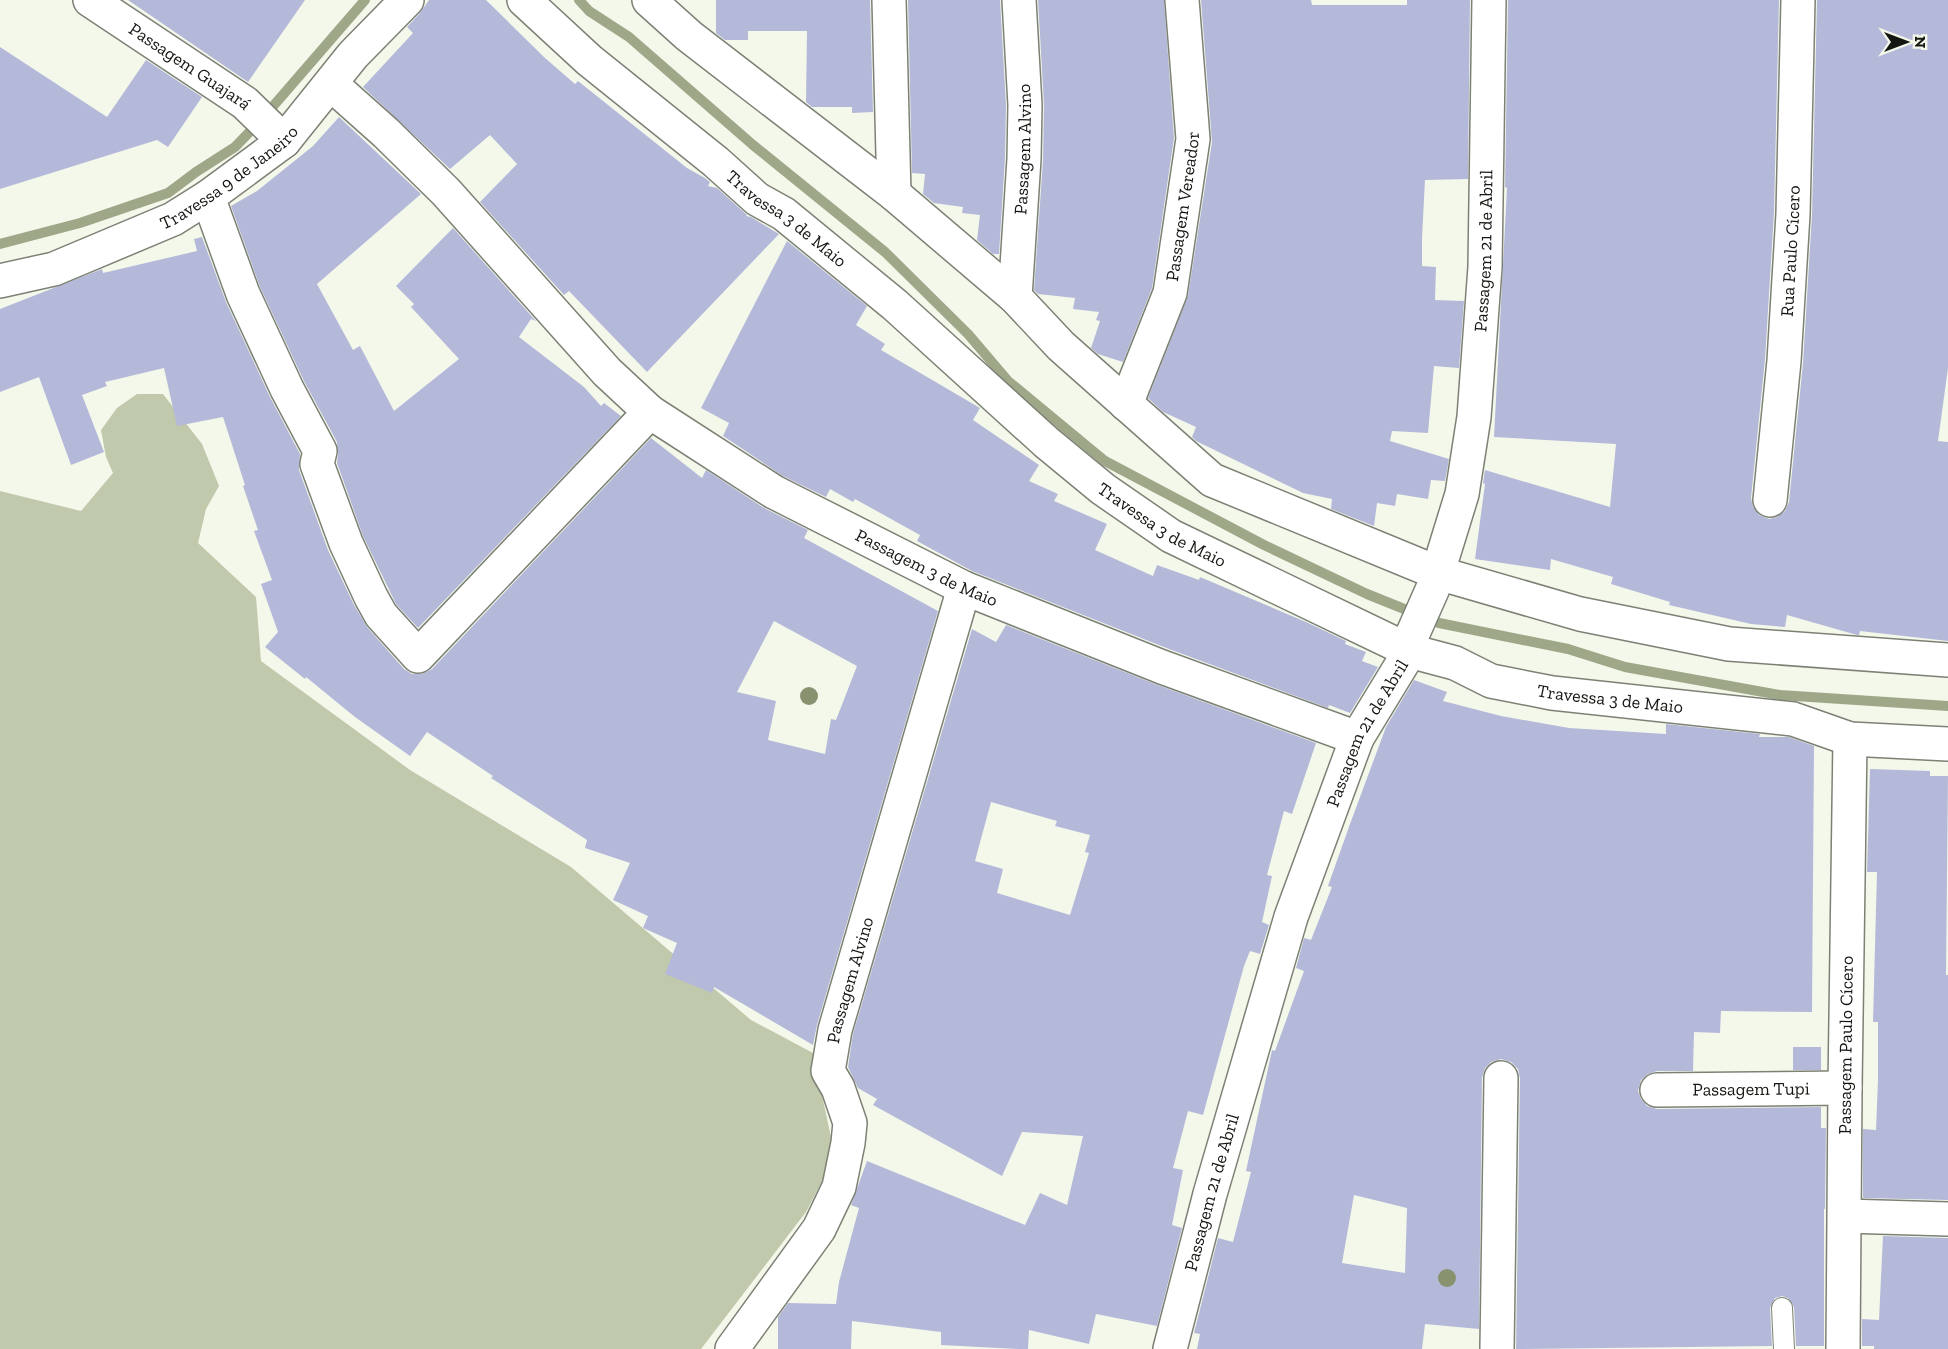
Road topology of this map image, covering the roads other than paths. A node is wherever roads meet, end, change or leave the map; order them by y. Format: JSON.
{"nodes":[{"id":1,"x":90,"y":0,"type":"edge"},
{"id":2,"x":407,"y":0,"type":"edge"},
{"id":3,"x":524,"y":0,"type":"edge"},
{"id":4,"x":649,"y":0,"type":"edge"},
{"id":5,"x":890,"y":0,"type":"edge"},
{"id":6,"x":1019,"y":0,"type":"edge"},
{"id":7,"x":1182,"y":0,"type":"edge"},
{"id":8,"x":1489,"y":0,"type":"edge"},
{"id":9,"x":1798,"y":0,"type":"edge"},
{"id":10,"x":331,"y":84,"type":"junction"},
{"id":11,"x":279,"y":138,"type":"junction"},
{"id":12,"x":894,"y":194,"type":"junction"},
{"id":13,"x":208,"y":197,"type":"junction"},
{"id":14,"x":0,"y":281,"type":"edge"},
{"id":15,"x":1015,"y":297,"type":"junction"},
{"id":16,"x":1126,"y":404,"type":"junction"},
{"id":17,"x":650,"y":412,"type":"junction"},
{"id":18,"x":1770,"y":500,"type":"dead end"},
{"id":19,"x":1435,"y":581,"type":"junction"},
{"id":20,"x":964,"y":588,"type":"junction"},
{"id":21,"x":1410,"y":645,"type":"junction"},
{"id":22,"x":1948,"y":660,"type":"edge"},
{"id":23,"x":1357,"y":738,"type":"junction"},
{"id":24,"x":1850,"y":740,"type":"junction"},
{"id":25,"x":1948,"y":744,"type":"edge"},
{"id":26,"x":1501,"y":1078,"type":"dead end"},
{"id":27,"x":1845,"y":1088,"type":"junction"},
{"id":28,"x":1657,"y":1090,"type":"dead end"},
{"id":29,"x":1845,"y":1216,"type":"junction"},
{"id":30,"x":1948,"y":1219,"type":"edge"},
{"id":31,"x":1782,"y":1308,"type":"dead end"},
{"id":32,"x":732,"y":1349,"type":"edge"},
{"id":33,"x":1170,"y":1349,"type":"edge"},
{"id":34,"x":1497,"y":1349,"type":"edge"},
{"id":35,"x":1784,"y":1349,"type":"edge"},
{"id":36,"x":1843,"y":1349,"type":"edge"}],
"edges":[{"from":1,"to":11,"type":"street","name":"Passagem Guajará"},
{"from":2,"to":10,"type":"street","name":"Travessa 9 de Janeiro"},
{"from":3,"to":21,"type":"street","name":"Travessa 3 de Maio"},
{"from":4,"to":12,"type":"street"},
{"from":5,"to":12,"type":"street"},
{"from":6,"to":15,"type":"street","name":"Passagem Alvino"},
{"from":7,"to":16,"type":"street","name":"Passagem Vereador"},
{"from":8,"to":19,"type":"street","name":"Passagem 21 de Abril"},
{"from":9,"to":18,"type":"street","name":"Rua Paulo Cícero"},
{"from":10,"to":11,"type":"street","name":"Travessa 9 de Janeiro"},
{"from":10,"to":17,"type":"street","name":"Passagem 3 de Maio"},
{"from":11,"to":13,"type":"street","name":"Travessa 9 de Janeiro"},
{"from":12,"to":15,"type":"street"},
{"from":13,"to":14,"type":"street","name":"Travessa 9 de Janeiro"},
{"from":13,"to":17,"type":"street"},
{"from":15,"to":16,"type":"street"},
{"from":16,"to":19,"type":"street"},
{"from":17,"to":20,"type":"street","name":"Passagem 3 de Maio"},
{"from":19,"to":21,"type":"street","name":"Passagem 21 de Abril"},
{"from":19,"to":22,"type":"street"},
{"from":20,"to":23,"type":"street","name":"Passagem 3 de Maio"},
{"from":20,"to":32,"type":"street","name":"Passagem Alvino"},
{"from":21,"to":23,"type":"street","name":"Passagem 21 de Abril"},
{"from":21,"to":24,"type":"street","name":"Travessa 3 de Maio"},
{"from":23,"to":33,"type":"street","name":"Passagem 21 de Abril"},
{"from":24,"to":25,"type":"street","name":"Travessa 3 de Maio"},
{"from":24,"to":27,"type":"street","name":"Passagem Paulo Cícero"},
{"from":26,"to":34,"type":"street"},
{"from":27,"to":28,"type":"street","name":"Passagem Tupi"},
{"from":27,"to":29,"type":"street","name":"Passagem Paulo Cícero"},
{"from":29,"to":30,"type":"street"},
{"from":29,"to":36,"type":"street","name":"Passagem Paulo Cícero"},
{"from":31,"to":35,"type":"lane"}]}
